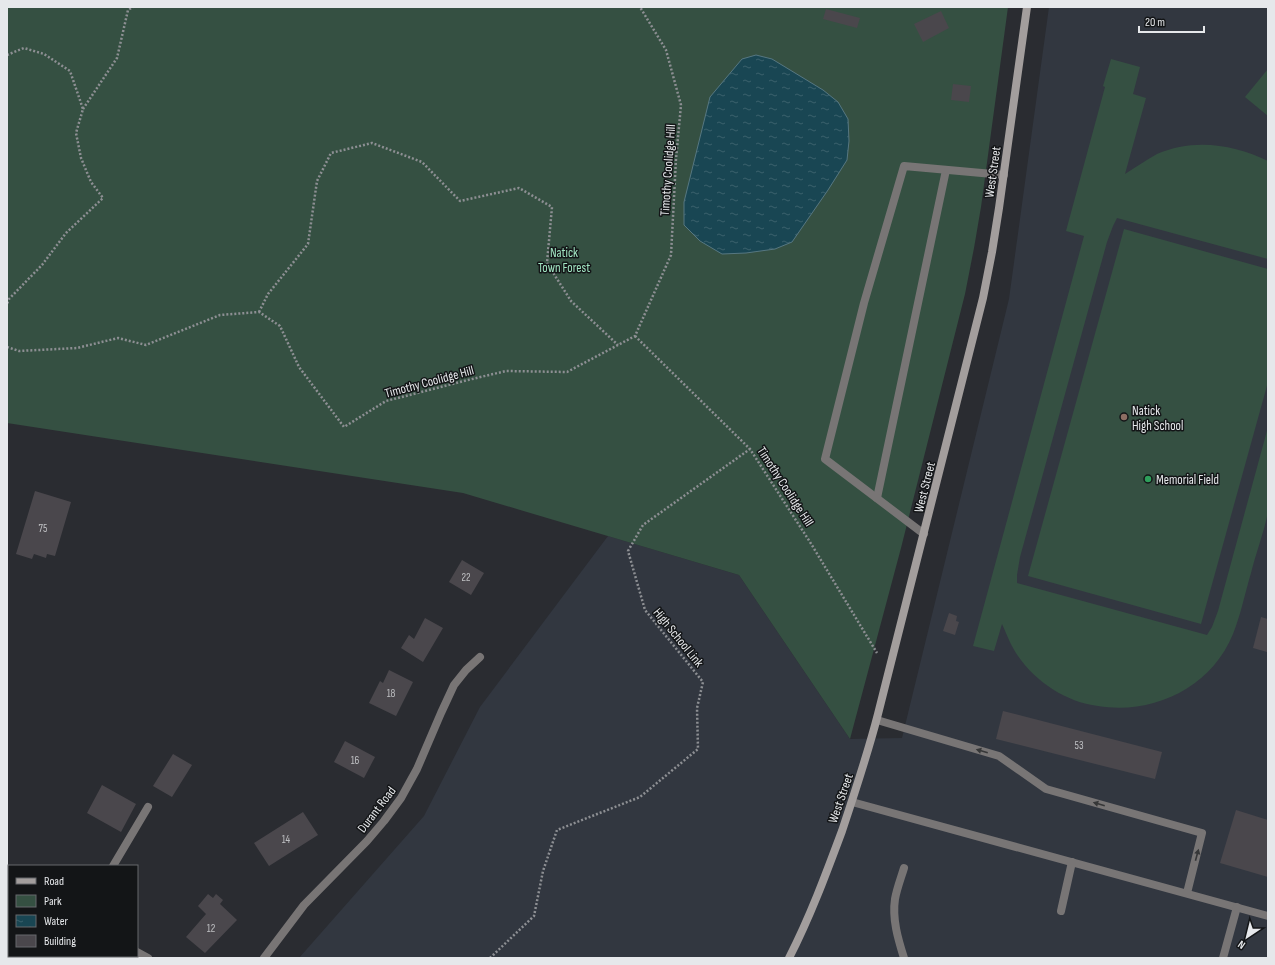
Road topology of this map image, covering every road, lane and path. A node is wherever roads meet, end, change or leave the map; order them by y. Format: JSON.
{"nodes":[{"id":1,"x":133,"y":7,"type":"edge"},
{"id":2,"x":640,"y":7,"type":"edge"},
{"id":3,"x":1027,"y":7,"type":"edge"},
{"id":4,"x":7,"y":55,"type":"edge"},
{"id":5,"x":83,"y":109,"type":"junction"},
{"id":6,"x":946,"y":170,"type":"junction"},
{"id":7,"x":1004,"y":175,"type":"junction"},
{"id":8,"x":7,"y":304,"type":"edge"},
{"id":9,"x":259,"y":312,"type":"junction"},
{"id":10,"x":635,"y":336,"type":"junction"},
{"id":11,"x":618,"y":345,"type":"junction"},
{"id":12,"x":7,"y":346,"type":"edge"},
{"id":13,"x":750,"y":448,"type":"junction"},
{"id":14,"x":876,"y":498,"type":"junction"},
{"id":15,"x":924,"y":534,"type":"junction"},
{"id":16,"x":480,"y":657,"type":"dead end"},
{"id":17,"x":889,"y":672,"type":"junction"},
{"id":18,"x":877,"y":720,"type":"junction"},
{"id":19,"x":852,"y":802,"type":"junction"},
{"id":20,"x":148,"y":807,"type":"dead end"},
{"id":21,"x":1072,"y":862,"type":"junction"},
{"id":22,"x":114,"y":865,"type":"edge"},
{"id":23,"x":904,"y":868,"type":"dead end"},
{"id":24,"x":1187,"y":893,"type":"junction"},
{"id":25,"x":1237,"y":907,"type":"junction"},
{"id":26,"x":1061,"y":912,"type":"dead end"},
{"id":27,"x":1268,"y":916,"type":"edge"},
{"id":28,"x":138,"y":953,"type":"edge"},
{"id":29,"x":148,"y":958,"type":"edge"},
{"id":30,"x":264,"y":958,"type":"edge"},
{"id":31,"x":490,"y":958,"type":"edge"},
{"id":32,"x":789,"y":958,"type":"edge"},
{"id":33,"x":904,"y":958,"type":"edge"},
{"id":34,"x":1223,"y":958,"type":"edge"}],
"edges":[{"from":1,"to":5,"type":"path"},
{"from":2,"to":10,"type":"path","name":"Timothy Coolidge Hill"},
{"from":3,"to":7,"type":"street","name":"West Street"},
{"from":4,"to":5,"type":"path"},
{"from":5,"to":8,"type":"path"},
{"from":6,"to":7,"type":"street"},
{"from":6,"to":14,"type":"street"},
{"from":6,"to":14,"type":"street"},
{"from":7,"to":15,"type":"street","name":"West Street"},
{"from":9,"to":11,"type":"path","name":"Timothy Coolidge Hill"},
{"from":9,"to":11,"type":"path"},
{"from":9,"to":12,"type":"path"},
{"from":10,"to":11,"type":"path","name":"Timothy Coolidge Hill"},
{"from":10,"to":13,"type":"path","name":"Timothy Coolidge Hill"},
{"from":13,"to":17,"type":"path","name":"Timothy Coolidge Hill"},
{"from":13,"to":31,"type":"path","name":"High School Link"},
{"from":14,"to":15,"type":"street"},
{"from":15,"to":17,"type":"street","name":"West Street"},
{"from":16,"to":30,"type":"street","name":"Durant Road"},
{"from":17,"to":18,"type":"street","name":"West Street"},
{"from":18,"to":19,"type":"street","name":"West Street"},
{"from":24,"to":18,"type":"street","one_way":true},
{"from":19,"to":21,"type":"street"},
{"from":19,"to":32,"type":"street","name":"West Street"},
{"from":20,"to":22,"type":"street"},
{"from":21,"to":24,"type":"street"},
{"from":21,"to":26,"type":"street"},
{"from":23,"to":33,"type":"street"},
{"from":24,"to":25,"type":"street"},
{"from":25,"to":27,"type":"street"},
{"from":25,"to":34,"type":"street"},
{"from":28,"to":29,"type":"street"}]}
